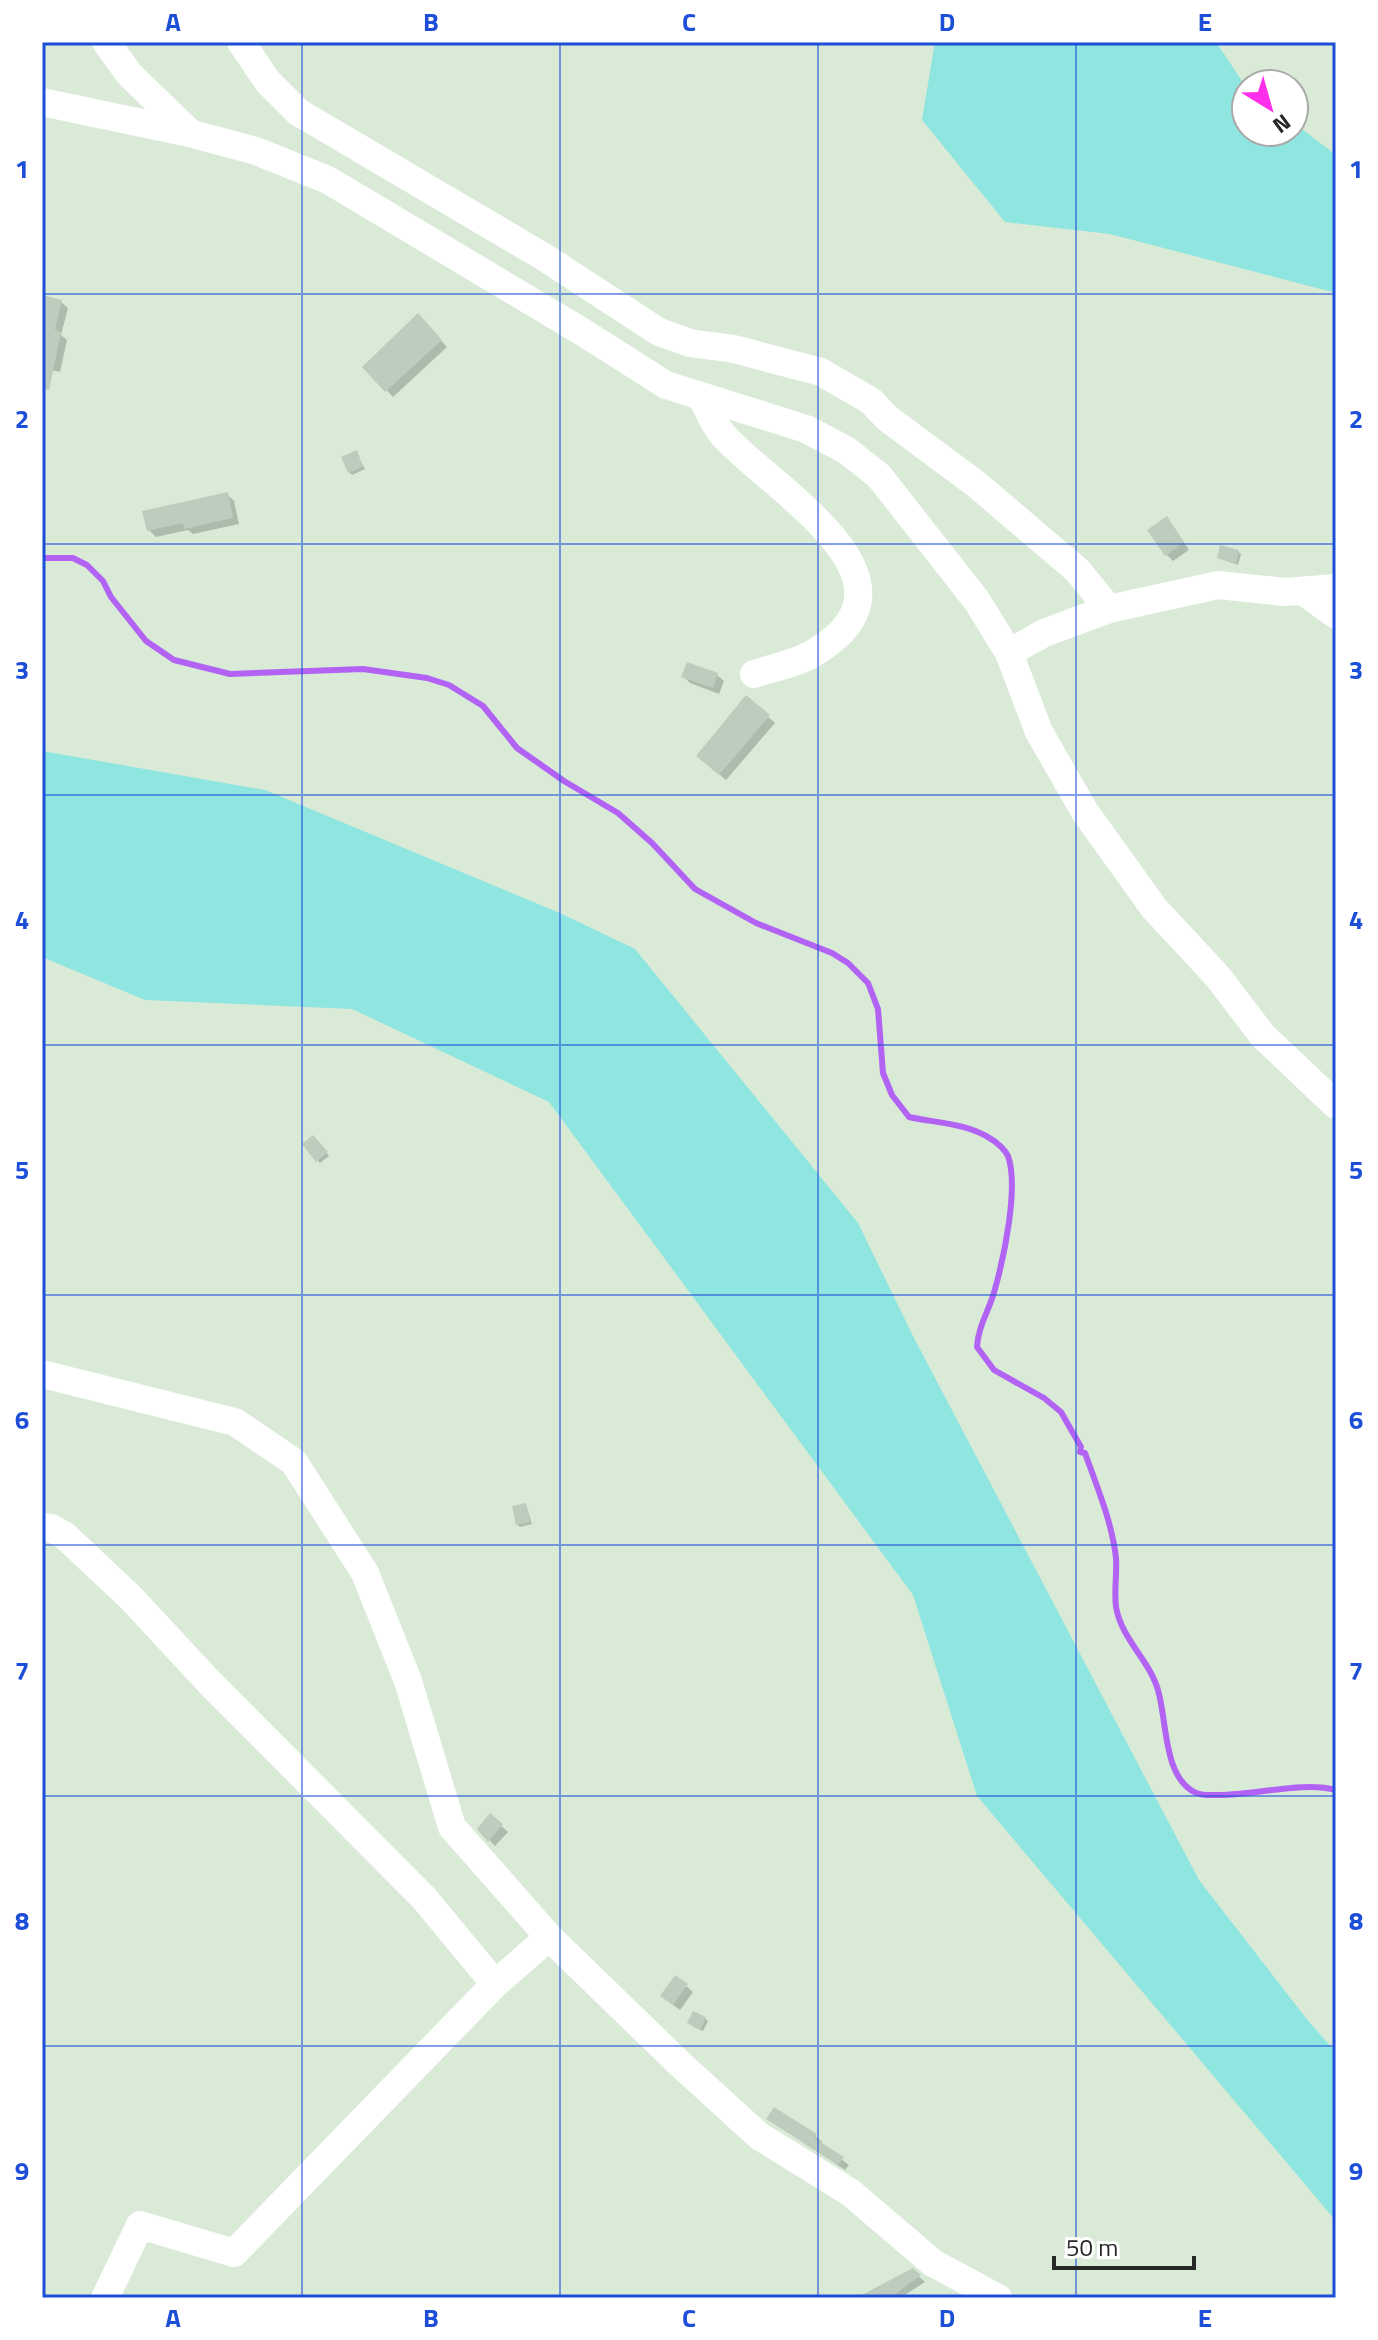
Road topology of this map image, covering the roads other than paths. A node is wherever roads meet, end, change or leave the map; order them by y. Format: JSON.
{"nodes":[{"id":1,"x":106,"y":42,"type":"edge"},
{"id":2,"x":241,"y":42,"type":"edge"},
{"id":3,"x":42,"y":102,"type":"edge"},
{"id":4,"x":189,"y":133,"type":"junction"},
{"id":5,"x":702,"y":398,"type":"junction"},
{"id":6,"x":1336,"y":588,"type":"edge"},
{"id":7,"x":1304,"y":592,"type":"junction"},
{"id":8,"x":1109,"y":609,"type":"junction"},
{"id":9,"x":1336,"y":615,"type":"edge"},
{"id":10,"x":1009,"y":653,"type":"junction"},
{"id":11,"x":754,"y":674,"type":"dead end"},
{"id":12,"x":1336,"y":1105,"type":"edge"},
{"id":13,"x":42,"y":1374,"type":"edge"},
{"id":14,"x":42,"y":1527,"type":"edge"},
{"id":15,"x":549,"y":1937,"type":"junction"},
{"id":16,"x":495,"y":1984,"type":"junction"},
{"id":17,"x":105,"y":2298,"type":"edge"},
{"id":18,"x":998,"y":2298,"type":"edge"}],
"edges":[{"from":1,"to":4,"type":"street"},
{"from":2,"to":8,"type":"street"},
{"from":3,"to":4,"type":"street"},
{"from":4,"to":5,"type":"street"},
{"from":5,"to":10,"type":"street"},
{"from":5,"to":11,"type":"street"},
{"from":6,"to":7,"type":"street"},
{"from":7,"to":8,"type":"street"},
{"from":7,"to":9,"type":"street"},
{"from":8,"to":10,"type":"street"},
{"from":10,"to":12,"type":"street"},
{"from":13,"to":15,"type":"street"},
{"from":14,"to":16,"type":"street"},
{"from":15,"to":16,"type":"street"},
{"from":15,"to":18,"type":"street"},
{"from":16,"to":17,"type":"street"}]}
